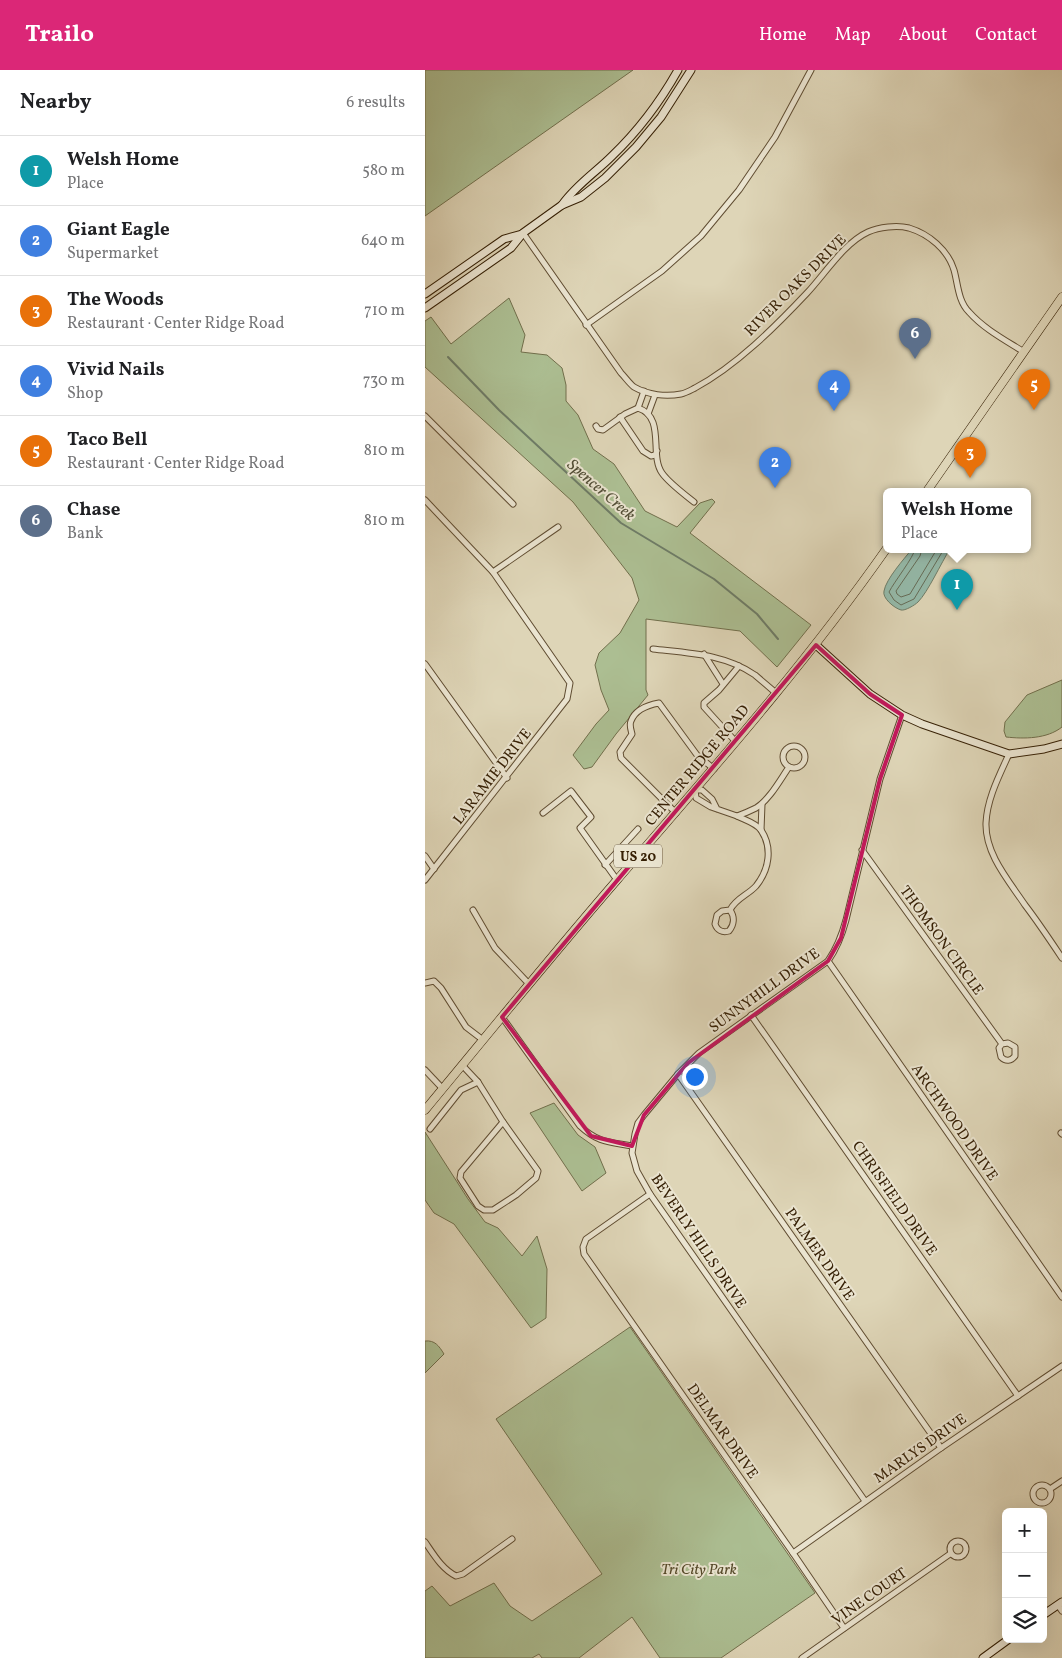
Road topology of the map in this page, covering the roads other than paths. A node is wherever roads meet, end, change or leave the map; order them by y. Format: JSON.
{"nodes":[{"id":1,"x":678,"y":70,"type":"edge"},
{"id":2,"x":691,"y":70,"type":"edge"},
{"id":3,"x":811,"y":70,"type":"edge"},
{"id":4,"x":562,"y":205,"type":"junction"},
{"id":5,"x":523,"y":233,"type":"junction"},
{"id":6,"x":425,"y":294,"type":"edge"},
{"id":7,"x":1062,"y":297,"type":"edge"},
{"id":8,"x":425,"y":308,"type":"edge"},
{"id":9,"x":586,"y":325,"type":"junction"},
{"id":10,"x":1024,"y":352,"type":"junction"},
{"id":11,"x":644,"y":391,"type":"junction"},
{"id":12,"x":655,"y":395,"type":"junction"},
{"id":13,"x":638,"y":408,"type":"junction"},
{"id":14,"x":648,"y":414,"type":"junction"},
{"id":15,"x":425,"y":416,"type":"edge"},
{"id":16,"x":620,"y":417,"type":"junction"},
{"id":17,"x":596,"y":426,"type":"dead end"},
{"id":18,"x":657,"y":451,"type":"junction"},
{"id":19,"x":929,"y":488,"type":"edge"},
{"id":20,"x":425,"y":500,"type":"edge"},
{"id":21,"x":694,"y":502,"type":"dead end"},
{"id":22,"x":513,"y":504,"type":"dead end"},
{"id":23,"x":558,"y":527,"type":"dead end"},
{"id":24,"x":883,"y":553,"type":"edge"},
{"id":25,"x":493,"y":572,"type":"junction"},
{"id":26,"x":816,"y":645,"type":"junction"},
{"id":27,"x":653,"y":649,"type":"dead end"},
{"id":28,"x":704,"y":654,"type":"junction"},
{"id":29,"x":425,"y":664,"type":"edge"},
{"id":30,"x":739,"y":666,"type":"junction"},
{"id":31,"x":723,"y":684,"type":"junction"},
{"id":32,"x":776,"y":693,"type":"junction"},
{"id":33,"x":902,"y":715,"type":"junction"},
{"id":34,"x":736,"y":742,"type":"junction"},
{"id":35,"x":1062,"y":744,"type":"edge"},
{"id":36,"x":1009,"y":754,"type":"junction"},
{"id":37,"x":789,"y":766,"type":"junction"},
{"id":38,"x":713,"y":769,"type":"junction"},
{"id":39,"x":507,"y":778,"type":"junction"},
{"id":40,"x":695,"y":790,"type":"junction"},
{"id":41,"x":762,"y":804,"type":"junction"},
{"id":42,"x":717,"y":809,"type":"junction"},
{"id":43,"x":543,"y":813,"type":"dead end"},
{"id":44,"x":676,"y":813,"type":"junction"},
{"id":45,"x":737,"y":816,"type":"junction"},
{"id":46,"x":638,"y":830,"type":"dead end"},
{"id":47,"x":761,"y":830,"type":"junction"},
{"id":48,"x":862,"y":850,"type":"junction"},
{"id":49,"x":425,"y":856,"type":"edge"},
{"id":50,"x":605,"y":865,"type":"junction"},
{"id":51,"x":434,"y":869,"type":"junction"},
{"id":52,"x":425,"y":880,"type":"edge"},
{"id":53,"x":617,"y":880,"type":"junction"},
{"id":54,"x":473,"y":910,"type":"dead end"},
{"id":55,"x":730,"y":910,"type":"junction"},
{"id":56,"x":1062,"y":958,"type":"edge"},
{"id":57,"x":828,"y":961,"type":"junction"},
{"id":58,"x":425,"y":983,"type":"edge"},
{"id":59,"x":529,"y":984,"type":"junction"},
{"id":60,"x":751,"y":1015,"type":"junction"},
{"id":61,"x":502,"y":1017,"type":"junction"},
{"id":62,"x":483,"y":1040,"type":"junction"},
{"id":63,"x":1002,"y":1044,"type":"dead end"},
{"id":64,"x":462,"y":1065,"type":"junction"},
{"id":65,"x":425,"y":1070,"type":"edge"},
{"id":66,"x":678,"y":1074,"type":"junction"},
{"id":67,"x":478,"y":1082,"type":"junction"},
{"id":68,"x":443,"y":1089,"type":"junction"},
{"id":69,"x":425,"y":1110,"type":"edge"},
{"id":70,"x":503,"y":1122,"type":"junction"},
{"id":71,"x":430,"y":1129,"type":"dead end"},
{"id":72,"x":632,"y":1146,"type":"junction"},
{"id":73,"x":650,"y":1194,"type":"junction"},
{"id":74,"x":1062,"y":1297,"type":"edge"},
{"id":75,"x":1062,"y":1366,"type":"edge"},
{"id":76,"x":1018,"y":1396,"type":"junction"},
{"id":77,"x":941,"y":1448,"type":"junction"},
{"id":78,"x":1062,"y":1481,"type":"edge"},
{"id":79,"x":1050,"y":1489,"type":"dead end"},
{"id":80,"x":865,"y":1502,"type":"junction"},
{"id":81,"x":512,"y":1539,"type":"dead end"},
{"id":82,"x":425,"y":1542,"type":"edge"},
{"id":83,"x":793,"y":1552,"type":"junction"},
{"id":84,"x":950,"y":1554,"type":"dead end"},
{"id":85,"x":1061,"y":1606,"type":"edge"},
{"id":86,"x":1047,"y":1613,"type":"edge"},
{"id":87,"x":844,"y":1628,"type":"junction"},
{"id":88,"x":1004,"y":1643,"type":"edge"},
{"id":89,"x":802,"y":1658,"type":"edge"},
{"id":90,"x":983,"y":1658,"type":"edge"}],
"edges":[{"from":1,"to":4,"type":"main road"},
{"from":2,"to":4,"type":"main road"},
{"from":3,"to":9,"type":"street"},
{"from":4,"to":5,"type":"main road"},
{"from":5,"to":6,"type":"main road"},
{"from":5,"to":8,"type":"main road"},
{"from":5,"to":9,"type":"street","name":"RIVER OAKS DRIVE"},
{"from":7,"to":10,"type":"main road"},
{"from":9,"to":11,"type":"street","name":"RIVER OAKS DRIVE"},
{"from":10,"to":12,"type":"street","name":"RIVER OAKS DRIVE"},
{"from":10,"to":19,"type":"main road"},
{"from":11,"to":12,"type":"street","name":"RIVER OAKS DRIVE"},
{"from":11,"to":13,"type":"street"},
{"from":12,"to":14,"type":"street"},
{"from":13,"to":14,"type":"street"},
{"from":13,"to":16,"type":"street"},
{"from":14,"to":18,"type":"street"},
{"from":15,"to":22,"type":"street"},
{"from":16,"to":17,"type":"street"},
{"from":16,"to":18,"type":"street"},
{"from":18,"to":21,"type":"street"},
{"from":20,"to":25,"type":"street"},
{"from":23,"to":25,"type":"street"},
{"from":24,"to":26,"type":"main road","name":"CENTER RIDGE ROAD","number":"US 20"},
{"from":25,"to":39,"type":"street","name":"LARAMIE DRIVE"},
{"from":26,"to":32,"type":"main road","name":"CENTER RIDGE ROAD","number":"US 20"},
{"from":26,"to":33,"type":"main road"},
{"from":27,"to":28,"type":"street"},
{"from":28,"to":30,"type":"street"},
{"from":28,"to":31,"type":"street"},
{"from":29,"to":39,"type":"street"},
{"from":30,"to":31,"type":"street"},
{"from":30,"to":32,"type":"street"},
{"from":31,"to":34,"type":"street"},
{"from":32,"to":34,"type":"main road","name":"CENTER RIDGE ROAD","number":"US 20"},
{"from":33,"to":36,"type":"main road"},
{"from":33,"to":48,"type":"street","name":"SUNNYHILL DRIVE"},
{"from":34,"to":38,"type":"main road","name":"CENTER RIDGE ROAD","number":"US 20"},
{"from":35,"to":36,"type":"main road"},
{"from":36,"to":56,"type":"street"},
{"from":37,"to":37,"type":"street"},
{"from":37,"to":41,"type":"street"},
{"from":38,"to":40,"type":"main road","name":"CENTER RIDGE ROAD","number":"US 20"},
{"from":38,"to":44,"type":"street"},
{"from":39,"to":51,"type":"street","name":"LARAMIE DRIVE"},
{"from":40,"to":42,"type":"street"},
{"from":40,"to":42,"type":"street"},
{"from":40,"to":44,"type":"main road","name":"CENTER RIDGE ROAD","number":"US 20"},
{"from":41,"to":45,"type":"street"},
{"from":41,"to":47,"type":"street"},
{"from":42,"to":45,"type":"street"},
{"from":43,"to":50,"type":"street"},
{"from":44,"to":53,"type":"main road","name":"CENTER RIDGE ROAD","number":"US 20"},
{"from":45,"to":47,"type":"street"},
{"from":46,"to":50,"type":"street"},
{"from":47,"to":55,"type":"street"},
{"from":48,"to":57,"type":"street","name":"SUNNYHILL DRIVE"},
{"from":48,"to":63,"type":"street","name":"THOMSON CIRCLE"},
{"from":49,"to":51,"type":"street"},
{"from":50,"to":53,"type":"street"},
{"from":51,"to":52,"type":"street","name":"LARAMIE DRIVE"},
{"from":53,"to":59,"type":"main road","name":"CENTER RIDGE ROAD","number":"US 20"},
{"from":54,"to":59,"type":"street"},
{"from":55,"to":55,"type":"street"},
{"from":57,"to":60,"type":"street","name":"SUNNYHILL DRIVE"},
{"from":57,"to":74,"type":"street","name":"ARCHWOOD DRIVE"},
{"from":58,"to":62,"type":"street"},
{"from":59,"to":61,"type":"main road","name":"CENTER RIDGE ROAD","number":"US 20"},
{"from":60,"to":66,"type":"street","name":"SUNNYHILL DRIVE"},
{"from":60,"to":76,"type":"street","name":"CHRISFIELD DRIVE"},
{"from":61,"to":62,"type":"main road","name":"CENTER RIDGE ROAD","number":"US 20"},
{"from":61,"to":72,"type":"street"},
{"from":62,"to":64,"type":"main road","name":"CENTER RIDGE ROAD","number":"US 20"},
{"from":64,"to":67,"type":"street"},
{"from":64,"to":68,"type":"main road","name":"CENTER RIDGE ROAD","number":"US 20"},
{"from":65,"to":68,"type":"street"},
{"from":66,"to":72,"type":"street","name":"SUNNYHILL DRIVE"},
{"from":66,"to":77,"type":"street","name":"PALMER DRIVE"},
{"from":67,"to":70,"type":"street"},
{"from":67,"to":71,"type":"street"},
{"from":68,"to":69,"type":"main road","name":"CENTER RIDGE ROAD","number":"US 20"},
{"from":70,"to":70,"type":"street"},
{"from":72,"to":73,"type":"street","name":"BEVERLY HILLS DRIVE"},
{"from":73,"to":80,"type":"street","name":"BEVERLY HILLS DRIVE"},
{"from":73,"to":83,"type":"street","name":"DELMAR DRIVE"},
{"from":75,"to":76,"type":"street","name":"MARLYS DRIVE"},
{"from":76,"to":77,"type":"street","name":"MARLYS DRIVE"},
{"from":77,"to":80,"type":"street","name":"MARLYS DRIVE"},
{"from":78,"to":79,"type":"street"},
{"from":80,"to":83,"type":"street","name":"MARLYS DRIVE"},
{"from":81,"to":82,"type":"street"},
{"from":83,"to":87,"type":"street","name":"DELMAR DRIVE"},
{"from":84,"to":87,"type":"street","name":"VINE COURT"},
{"from":85,"to":86,"type":"main road"},
{"from":87,"to":89,"type":"street","name":"VINE COURT"},
{"from":88,"to":90,"type":"main road"}]}
